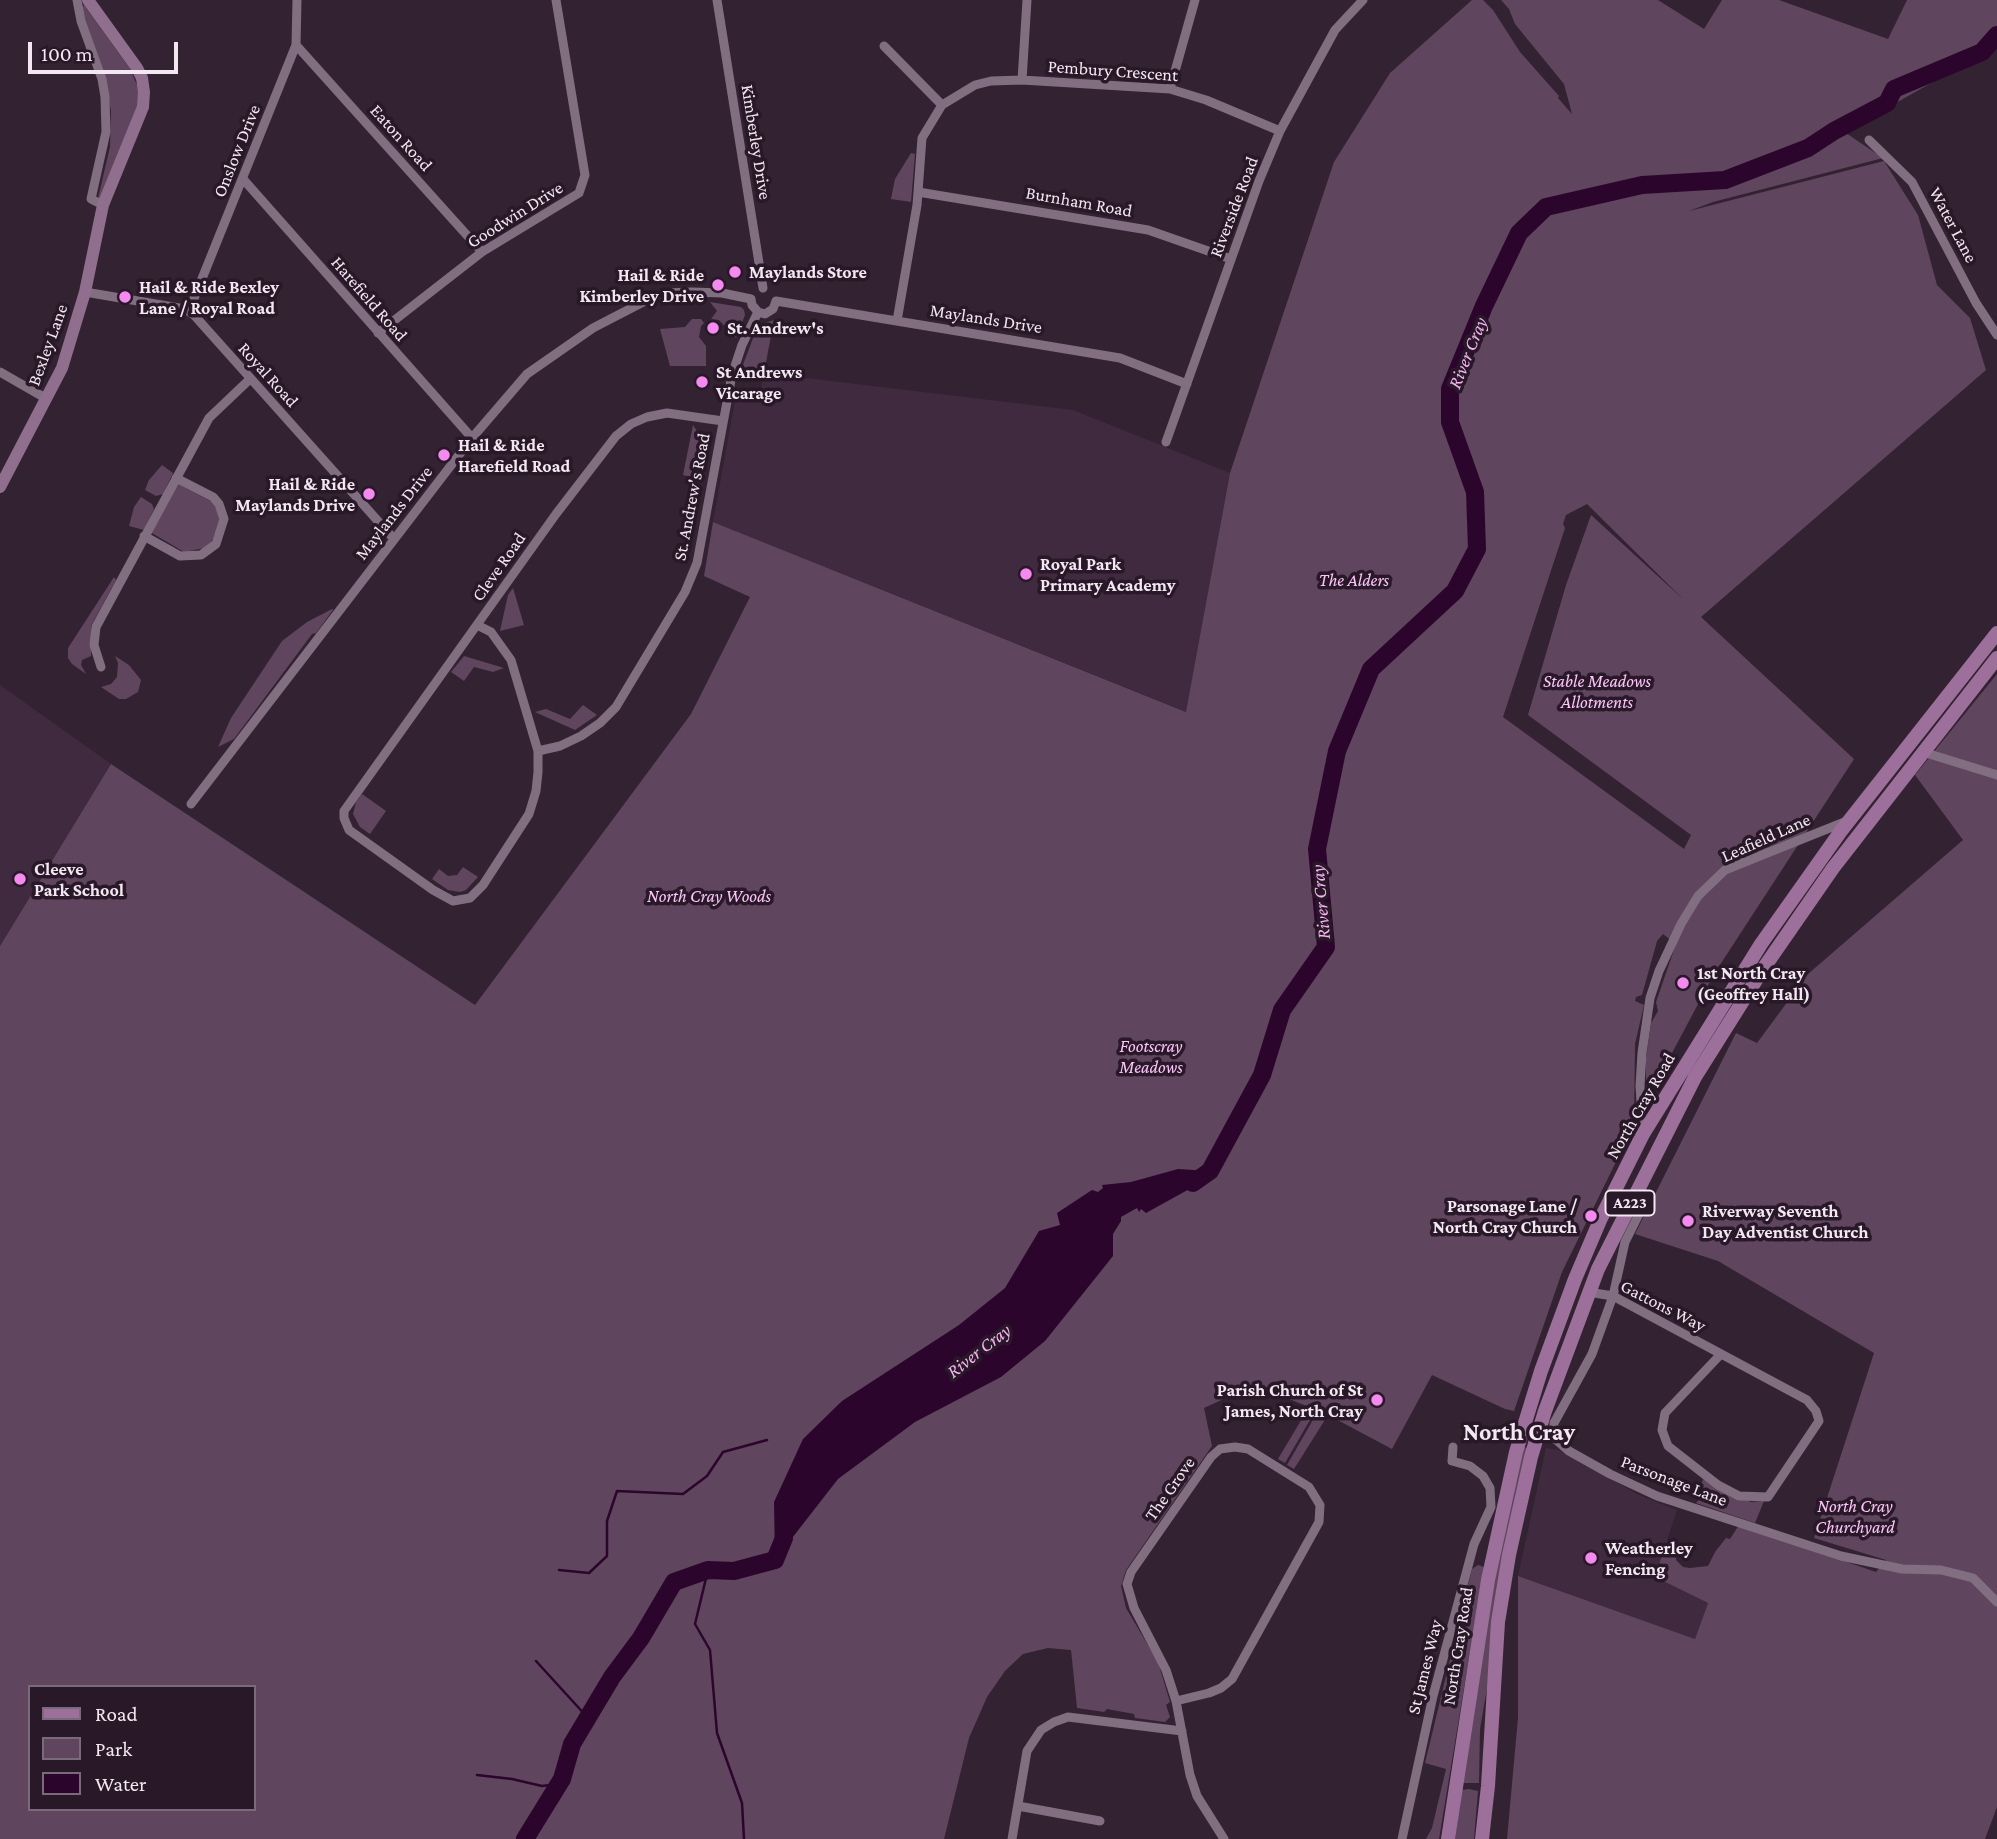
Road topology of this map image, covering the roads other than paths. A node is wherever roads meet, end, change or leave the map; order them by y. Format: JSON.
{"nodes":[{"id":1,"x":77,"y":0,"type":"edge"},
{"id":2,"x":88,"y":0,"type":"edge"},
{"id":3,"x":297,"y":0,"type":"edge"},
{"id":4,"x":556,"y":0,"type":"edge"},
{"id":5,"x":718,"y":0,"type":"edge"},
{"id":6,"x":1027,"y":0,"type":"edge"},
{"id":7,"x":1195,"y":0,"type":"edge"},
{"id":8,"x":1363,"y":0,"type":"edge"},
{"id":9,"x":296,"y":45,"type":"junction"},
{"id":10,"x":884,"y":46,"type":"dead end"},
{"id":11,"x":1022,"y":80,"type":"junction"},
{"id":12,"x":1170,"y":89,"type":"junction"},
{"id":13,"x":942,"y":105,"type":"junction"},
{"id":14,"x":1280,"y":131,"type":"junction"},
{"id":15,"x":1869,"y":140,"type":"dead end"},
{"id":16,"x":243,"y":179,"type":"junction"},
{"id":17,"x":919,"y":192,"type":"junction"},
{"id":18,"x":103,"y":205,"type":"junction"},
{"id":19,"x":482,"y":252,"type":"junction"},
{"id":20,"x":1231,"y":259,"type":"junction"},
{"id":21,"x":763,"y":288,"type":"junction"},
{"id":22,"x":85,"y":292,"type":"junction"},
{"id":23,"x":751,"y":299,"type":"junction"},
{"id":24,"x":776,"y":301,"type":"junction"},
{"id":25,"x":189,"y":311,"type":"junction"},
{"id":26,"x":758,"y":312,"type":"junction"},
{"id":27,"x":897,"y":321,"type":"junction"},
{"id":28,"x":378,"y":333,"type":"junction"},
{"id":29,"x":1997,"y":335,"type":"edge"},
{"id":30,"x":0,"y":372,"type":"edge"},
{"id":31,"x":250,"y":379,"type":"junction"},
{"id":32,"x":1187,"y":384,"type":"junction"},
{"id":33,"x":47,"y":399,"type":"junction"},
{"id":34,"x":723,"y":421,"type":"junction"},
{"id":35,"x":471,"y":438,"type":"junction"},
{"id":36,"x":1166,"y":442,"type":"dead end"},
{"id":37,"x":176,"y":478,"type":"junction"},
{"id":38,"x":0,"y":487,"type":"edge"},
{"id":39,"x":144,"y":536,"type":"junction"},
{"id":40,"x":394,"y":539,"type":"junction"},
{"id":41,"x":477,"y":625,"type":"junction"},
{"id":42,"x":1997,"y":633,"type":"edge"},
{"id":43,"x":1997,"y":658,"type":"edge"},
{"id":44,"x":101,"y":667,"type":"dead end"},
{"id":45,"x":538,"y":751,"type":"junction"},
{"id":46,"x":1923,"y":752,"type":"junction"},
{"id":47,"x":1997,"y":775,"type":"edge"},
{"id":48,"x":191,"y":804,"type":"dead end"},
{"id":49,"x":1850,"y":820,"type":"junction"},
{"id":50,"x":1643,"y":1134,"type":"junction"},
{"id":51,"x":1651,"y":1203,"type":"dead end"},
{"id":52,"x":1588,"y":1292,"type":"junction"},
{"id":53,"x":1613,"y":1296,"type":"junction"},
{"id":54,"x":1721,"y":1354,"type":"junction"},
{"id":55,"x":1452,"y":1447,"type":"dead end"},
{"id":56,"x":1997,"y":1602,"type":"edge"},
{"id":57,"x":1176,"y":1701,"type":"junction"},
{"id":58,"x":1182,"y":1731,"type":"junction"},
{"id":59,"x":1018,"y":1806,"type":"junction"},
{"id":60,"x":1100,"y":1821,"type":"dead end"},
{"id":61,"x":1012,"y":1839,"type":"edge"},
{"id":62,"x":1224,"y":1839,"type":"edge"},
{"id":63,"x":1402,"y":1839,"type":"edge"},
{"id":64,"x":1448,"y":1839,"type":"edge"},
{"id":65,"x":1482,"y":1839,"type":"edge"}],
"edges":[{"from":1,"to":18,"type":"street","name":"Bexley Lane"},
{"from":2,"to":18,"type":"street","name":"Bexley Lane"},
{"from":3,"to":9,"type":"street","name":"Onslow Drive"},
{"from":4,"to":19,"type":"street","name":"Goodwin Drive"},
{"from":5,"to":21,"type":"street","name":"Kimberley Drive"},
{"from":6,"to":11,"type":"street"},
{"from":7,"to":12,"type":"street"},
{"from":8,"to":14,"type":"street","name":"Riverside Road"},
{"from":9,"to":16,"type":"street","name":"Onslow Drive"},
{"from":9,"to":19,"type":"street","name":"Eaton Road"},
{"from":10,"to":13,"type":"street"},
{"from":11,"to":12,"type":"street","name":"Pembury Crescent"},
{"from":11,"to":13,"type":"street","name":"Pembury Crescent"},
{"from":12,"to":14,"type":"street","name":"Pembury Crescent"},
{"from":13,"to":17,"type":"street","name":"Pembury Crescent"},
{"from":14,"to":20,"type":"street","name":"Riverside Road"},
{"from":15,"to":29,"type":"street","name":"Water Lane"},
{"from":16,"to":25,"type":"street","name":"Onslow Drive"},
{"from":16,"to":28,"type":"street","name":"Harefield Road"},
{"from":17,"to":20,"type":"street","name":"Burnham Road"},
{"from":17,"to":27,"type":"street","name":"Pembury Crescent"},
{"from":18,"to":22,"type":"street","name":"Bexley Lane"},
{"from":19,"to":28,"type":"street","name":"Goodwin Drive"},
{"from":20,"to":32,"type":"street","name":"Riverside Road"},
{"from":21,"to":23,"type":"street"},
{"from":21,"to":24,"type":"street"},
{"from":22,"to":25,"type":"street"},
{"from":22,"to":33,"type":"street","name":"Bexley Lane"},
{"from":23,"to":26,"type":"street"},
{"from":23,"to":35,"type":"street","name":"Maylands Drive"},
{"from":24,"to":26,"type":"street"},
{"from":24,"to":27,"type":"street","name":"Maylands Drive"},
{"from":25,"to":31,"type":"street","name":"Royal Road"},
{"from":26,"to":34,"type":"street","name":"St. Andrew's Road"},
{"from":27,"to":32,"type":"street","name":"Maylands Drive"},
{"from":28,"to":35,"type":"street","name":"Harefield Road"},
{"from":30,"to":33,"type":"street"},
{"from":31,"to":37,"type":"street"},
{"from":31,"to":40,"type":"street","name":"Royal Road"},
{"from":32,"to":36,"type":"street","name":"Riverside Road"},
{"from":33,"to":38,"type":"street","name":"Bexley Lane"},
{"from":34,"to":41,"type":"street","name":"Cleve Road"},
{"from":34,"to":45,"type":"street","name":"St. Andrew's Road"},
{"from":35,"to":40,"type":"street","name":"Maylands Drive"},
{"from":37,"to":39,"type":"street"},
{"from":37,"to":39,"type":"street"},
{"from":39,"to":44,"type":"street"},
{"from":40,"to":48,"type":"street","name":"Maylands Drive"},
{"from":41,"to":45,"type":"street"},
{"from":41,"to":45,"type":"street","name":"Cleve Road"},
{"from":42,"to":49,"type":"main road","name":"North Cray Road","number":"A223"},
{"from":43,"to":46,"type":"main road","name":"North Cray Road","number":"A223"},
{"from":46,"to":47,"type":"street"},
{"from":46,"to":52,"type":"main road","name":"North Cray Road","number":"A223"},
{"from":49,"to":50,"type":"main road","name":"North Cray Road","number":"A223"},
{"from":49,"to":50,"type":"street","name":"Leafield Lane"},
{"from":50,"to":64,"type":"main road","name":"North Cray Road","number":"A223"},
{"from":51,"to":53,"type":"street","name":"Parsonage Lane"},
{"from":52,"to":53,"type":"street","name":"Gattons Way"},
{"from":52,"to":65,"type":"main road","name":"North Cray Road","number":"A223"},
{"from":53,"to":54,"type":"street","name":"Gattons Way"},
{"from":53,"to":56,"type":"street","name":"Parsonage Lane"},
{"from":54,"to":54,"type":"street","name":"Gattons Way"},
{"from":55,"to":63,"type":"street","name":"St James Way"},
{"from":57,"to":57,"type":"street","name":"The Grove"},
{"from":57,"to":58,"type":"street","name":"The Grove"},
{"from":58,"to":59,"type":"street"},
{"from":58,"to":62,"type":"street","name":"The Grove"},
{"from":59,"to":60,"type":"street"},
{"from":59,"to":61,"type":"street"}]}
